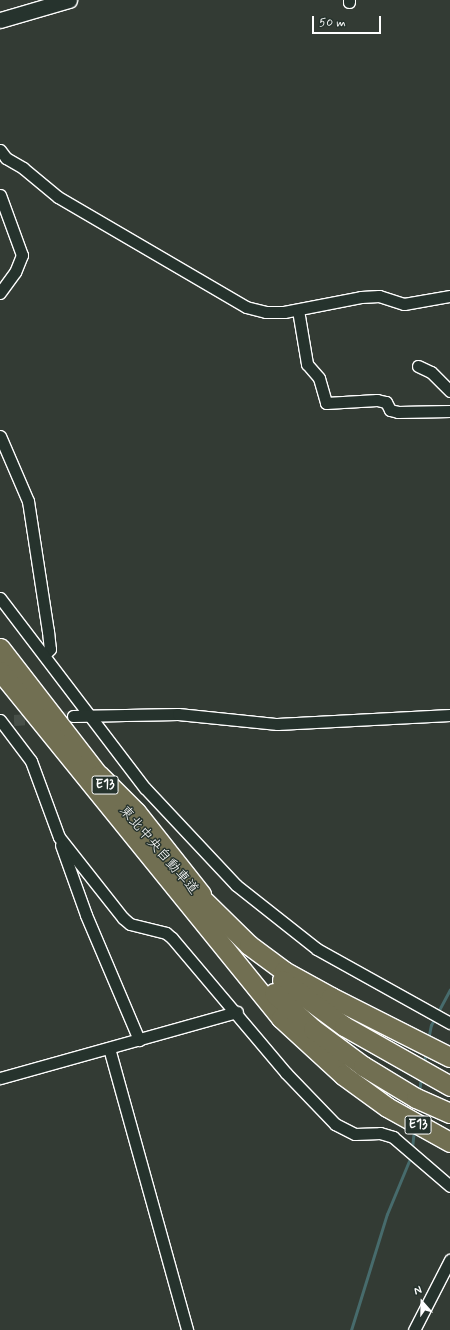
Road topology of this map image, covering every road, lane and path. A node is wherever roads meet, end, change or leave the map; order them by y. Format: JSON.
{"nodes":[{"id":1,"x":69,"y":0,"type":"edge"},
{"id":2,"x":0,"y":20,"type":"edge"},
{"id":3,"x":0,"y":150,"type":"edge"},
{"id":4,"x":0,"y":195,"type":"edge"},
{"id":5,"x":0,"y":293,"type":"edge"},
{"id":6,"x":450,"y":296,"type":"edge"},
{"id":7,"x":298,"y":310,"type":"junction"},
{"id":8,"x":418,"y":366,"type":"dead end"},
{"id":9,"x":450,"y":391,"type":"edge"},
{"id":10,"x":450,"y":411,"type":"edge"},
{"id":11,"x":0,"y":436,"type":"edge"},
{"id":12,"x":0,"y":598,"type":"edge"},
{"id":13,"x":0,"y":648,"type":"edge"},
{"id":14,"x":44,"y":655,"type":"junction"},
{"id":15,"x":0,"y":671,"type":"edge"},
{"id":16,"x":89,"y":715,"type":"junction"},
{"id":17,"x":450,"y":715,"type":"edge"},
{"id":18,"x":73,"y":716,"type":"tunnel mouth"},
{"id":19,"x":14,"y":720,"type":"tunnel mouth"},
{"id":20,"x":1,"y":721,"type":"edge"},
{"id":21,"x":91,"y":776,"type":"junction"},
{"id":22,"x":59,"y":837,"type":"junction"},
{"id":23,"x":212,"y":921,"type":"junction"},
{"id":24,"x":237,"y":1012,"type":"junction"},
{"id":25,"x":445,"y":1020,"type":"edge"},
{"id":26,"x":139,"y":1040,"type":"junction"},
{"id":27,"x":109,"y":1048,"type":"junction"},
{"id":28,"x":450,"y":1057,"type":"edge"},
{"id":29,"x":0,"y":1078,"type":"edge"},
{"id":30,"x":450,"y":1086,"type":"edge"},
{"id":31,"x":450,"y":1113,"type":"edge"},
{"id":32,"x":450,"y":1142,"type":"edge"},
{"id":33,"x":450,"y":1186,"type":"edge"},
{"id":34,"x":450,"y":1260,"type":"edge"},
{"id":35,"x":187,"y":1330,"type":"edge"},
{"id":36,"x":414,"y":1330,"type":"edge"}],
"edges":[{"from":1,"to":2,"type":"main road"},
{"from":3,"to":7,"type":"street"},
{"from":4,"to":5,"type":"street"},
{"from":6,"to":7,"type":"street"},
{"from":7,"to":10,"type":"street"},
{"from":8,"to":9,"type":"street"},
{"from":11,"to":14,"type":"street"},
{"from":12,"to":14,"type":"street"},
{"from":13,"to":21,"type":"highway","name":"東北中央自動車道","number":"E13"},
{"from":14,"to":16,"type":"street"},
{"from":15,"to":21,"type":"highway","name":"東北中央自動車道","number":"E13"},
{"from":16,"to":17,"type":"street"},
{"from":16,"to":18,"type":"street"},
{"from":16,"to":25,"type":"street"},
{"from":19,"to":20,"type":"street"},
{"from":20,"to":22,"type":"street"},
{"from":21,"to":23,"type":"highway","name":"東北中央自動車道","number":"E13"},
{"from":22,"to":24,"type":"street"},
{"from":22,"to":26,"type":"street"},
{"from":23,"to":28,"type":"highway","number":"E13"},
{"from":23,"to":30,"type":"highway","number":"E13"},
{"from":23,"to":31,"type":"highway","number":"E13"},
{"from":23,"to":32,"type":"highway","number":"E13"},
{"from":24,"to":26,"type":"street"},
{"from":24,"to":33,"type":"street"},
{"from":26,"to":27,"type":"street"},
{"from":27,"to":29,"type":"street"},
{"from":27,"to":35,"type":"street"},
{"from":34,"to":36,"type":"street"}]}
